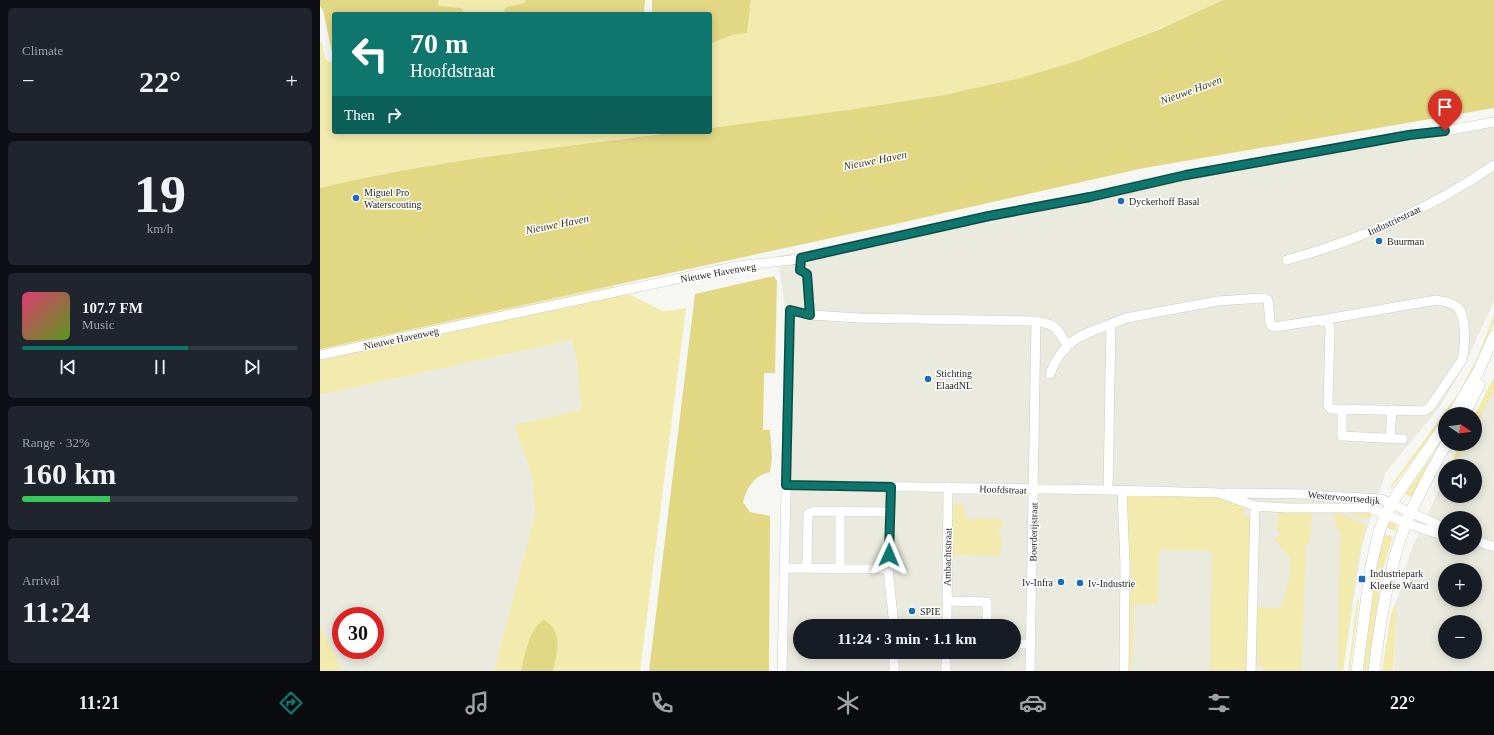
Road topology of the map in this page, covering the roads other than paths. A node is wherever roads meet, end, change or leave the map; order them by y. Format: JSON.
{"nodes":[{"id":1,"x":1494,"y":122,"type":"edge"},
{"id":2,"x":1494,"y":165,"type":"edge"},
{"id":3,"x":801,"y":258,"type":"junction"},
{"id":4,"x":1287,"y":260,"type":"dead end"},
{"id":5,"x":810,"y":315,"type":"junction"},
{"id":6,"x":1327,"y":319,"type":"junction"},
{"id":7,"x":1036,"y":321,"type":"junction"},
{"id":8,"x":1111,"y":324,"type":"junction"},
{"id":9,"x":1494,"y":336,"type":"edge"},
{"id":10,"x":1067,"y":345,"type":"junction"},
{"id":11,"x":1494,"y":354,"type":"edge"},
{"id":12,"x":320,"y":355,"type":"edge"},
{"id":13,"x":1050,"y":374,"type":"dead end"},
{"id":14,"x":1457,"y":407,"type":"edge"},
{"id":15,"x":1468,"y":407,"type":"edge"},
{"id":16,"x":1342,"y":410,"type":"junction"},
{"id":17,"x":1392,"y":410,"type":"junction"},
{"id":18,"x":1438,"y":435,"type":"edge"},
{"id":19,"x":1390,"y":438,"type":"junction"},
{"id":20,"x":1402,"y":439,"type":"dead end"},
{"id":21,"x":1442,"y":451,"type":"edge"},
{"id":22,"x":786,"y":485,"type":"junction"},
{"id":23,"x":891,"y":487,"type":"junction"},
{"id":24,"x":948,"y":487,"type":"junction"},
{"id":25,"x":1034,"y":490,"type":"junction"},
{"id":26,"x":1108,"y":490,"type":"junction"},
{"id":27,"x":1122,"y":490,"type":"junction"},
{"id":28,"x":1219,"y":493,"type":"junction"},
{"id":29,"x":1296,"y":494,"type":"joint"},
{"id":30,"x":1324,"y":496,"type":"junction"},
{"id":31,"x":1392,"y":504,"type":"junction"},
{"id":32,"x":1255,"y":506,"type":"junction"},
{"id":33,"x":1324,"y":507,"type":"junction"},
{"id":34,"x":1303,"y":508,"type":"joint"},
{"id":35,"x":840,"y":511,"type":"junction"},
{"id":36,"x":890,"y":512,"type":"junction"},
{"id":37,"x":1386,"y":514,"type":"junction"},
{"id":38,"x":1408,"y":518,"type":"junction"},
{"id":39,"x":1438,"y":526,"type":"edge"},
{"id":40,"x":1438,"y":533,"type":"edge"},
{"id":41,"x":1482,"y":543,"type":"edge"},
{"id":42,"x":1482,"y":548,"type":"edge"},
{"id":43,"x":1494,"y":548,"type":"edge"},
{"id":44,"x":1494,"y":551,"type":"edge"},
{"id":45,"x":784,"y":568,"type":"junction"},
{"id":46,"x":807,"y":568,"type":"junction"},
{"id":47,"x":840,"y":568,"type":"junction"},
{"id":48,"x":888,"y":569,"type":"junction"},
{"id":49,"x":947,"y":601,"type":"junction"},
{"id":50,"x":893,"y":619,"type":"edge"},
{"id":51,"x":947,"y":619,"type":"edge"},
{"id":52,"x":987,"y":619,"type":"edge"},
{"id":53,"x":1021,"y":644,"type":"edge"},
{"id":54,"x":1031,"y":644,"type":"junction"},
{"id":55,"x":894,"y":659,"type":"edge"},
{"id":56,"x":782,"y":671,"type":"edge"},
{"id":57,"x":894,"y":671,"type":"edge"},
{"id":58,"x":1030,"y":671,"type":"edge"},
{"id":59,"x":1124,"y":671,"type":"edge"},
{"id":60,"x":1251,"y":671,"type":"edge"},
{"id":61,"x":1357,"y":671,"type":"edge"},
{"id":62,"x":1374,"y":671,"type":"edge"}],
"edges":[{"from":1,"to":3,"type":"street","name":"Nieuwe Havenweg"},
{"from":2,"to":4,"type":"street","name":"Industriestraat"},
{"from":3,"to":5,"type":"street"},
{"from":3,"to":12,"type":"street","name":"Nieuwe Havenweg"},
{"from":5,"to":7,"type":"street"},
{"from":5,"to":22,"type":"street"},
{"from":6,"to":8,"type":"street"},
{"from":6,"to":16,"type":"street"},
{"from":6,"to":17,"type":"street"},
{"from":7,"to":10,"type":"street"},
{"from":7,"to":25,"type":"street","name":"Boerderijstraat"},
{"from":8,"to":10,"type":"street"},
{"from":8,"to":26,"type":"street"},
{"from":9,"to":14,"type":"main road"},
{"from":10,"to":13,"type":"street"},
{"from":11,"to":15,"type":"main road"},
{"from":16,"to":17,"type":"street"},
{"from":16,"to":19,"type":"street"},
{"from":17,"to":19,"type":"street"},
{"from":18,"to":31,"type":"main road","name":"Westervoortsedijk"},
{"from":19,"to":20,"type":"street"},
{"from":21,"to":38,"type":"main road"},
{"from":22,"to":23,"type":"street","name":"Hoofdstraat"},
{"from":22,"to":45,"type":"street"},
{"from":23,"to":24,"type":"street","name":"Hoofdstraat"},
{"from":23,"to":36,"type":"street"},
{"from":24,"to":25,"type":"street","name":"Hoofdstraat"},
{"from":24,"to":49,"type":"street","name":"Ambachtstraat"},
{"from":25,"to":26,"type":"street","name":"Hoofdstraat"},
{"from":25,"to":54,"type":"street","name":"Boerderijstraat"},
{"from":26,"to":27,"type":"street","name":"Hoofdstraat"},
{"from":27,"to":28,"type":"street","name":"Hoofdstraat"},
{"from":27,"to":59,"type":"street"},
{"from":28,"to":29,"type":"street","name":"Hoofdstraat"},
{"from":28,"to":32,"type":"street","name":"Hoofdstraat"},
{"from":29,"to":30,"type":"street","name":"Westervoortsedijk"},
{"from":30,"to":31,"type":"street","name":"Westervoortsedijk"},
{"from":30,"to":33,"type":"street"},
{"from":31,"to":37,"type":"main road","name":"Westervoortsedijk"},
{"from":31,"to":38,"type":"street"},
{"from":32,"to":34,"type":"street","name":"Hoofdstraat"},
{"from":32,"to":60,"type":"street"},
{"from":33,"to":34,"type":"street","name":"Westervoortsedijk"},
{"from":33,"to":37,"type":"street","name":"Westervoortsedijk"},
{"from":35,"to":36,"type":"street"},
{"from":35,"to":46,"type":"street"},
{"from":35,"to":47,"type":"street"},
{"from":36,"to":48,"type":"street"},
{"from":37,"to":38,"type":"street"},
{"from":37,"to":61,"type":"main road","name":"Westervoortsedijk"},
{"from":38,"to":39,"type":"street"},
{"from":38,"to":40,"type":"street"},
{"from":38,"to":62,"type":"main road"},
{"from":41,"to":43,"type":"street"},
{"from":42,"to":44,"type":"street"},
{"from":45,"to":46,"type":"street"},
{"from":45,"to":56,"type":"street"},
{"from":46,"to":47,"type":"street"},
{"from":47,"to":48,"type":"street"},
{"from":48,"to":50,"type":"street"},
{"from":49,"to":51,"type":"street","name":"Ambachtstraat"},
{"from":49,"to":52,"type":"street"},
{"from":53,"to":54,"type":"street"},
{"from":54,"to":58,"type":"street","name":"Boerderijstraat"},
{"from":55,"to":57,"type":"street"}]}
